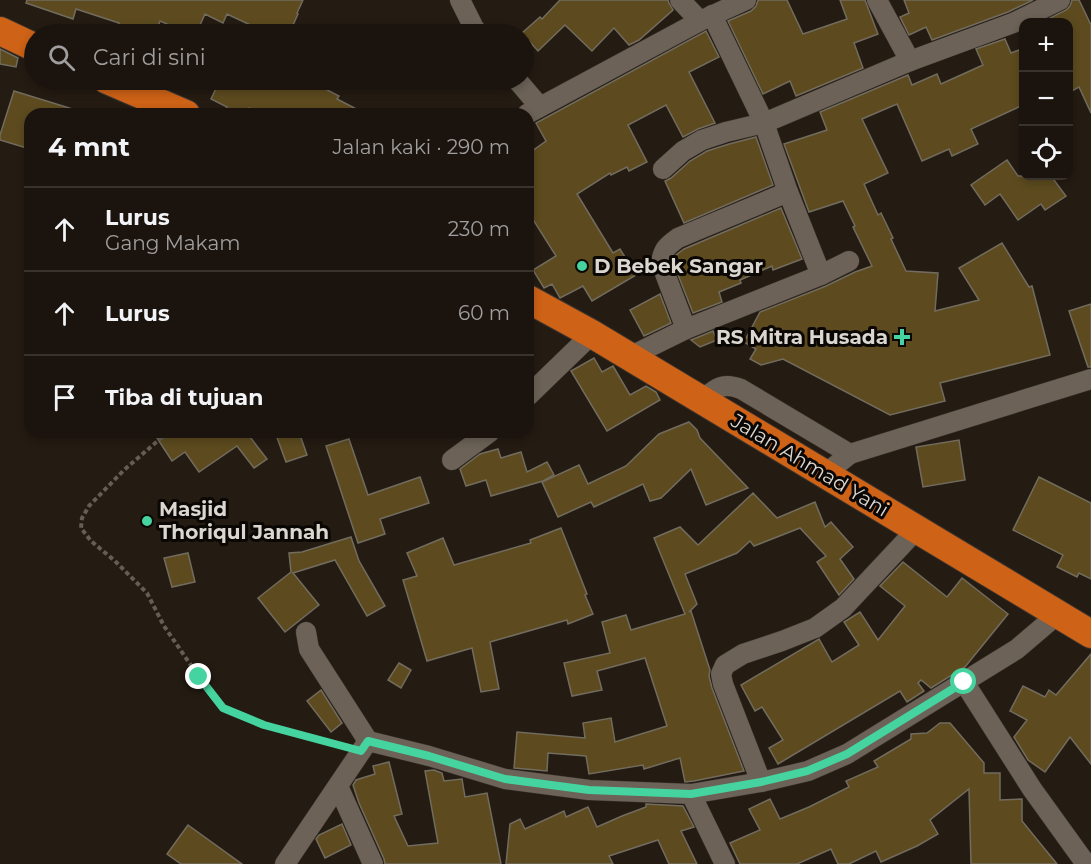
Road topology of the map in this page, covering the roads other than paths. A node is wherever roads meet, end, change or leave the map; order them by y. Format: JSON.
{"nodes":[{"id":1,"x":460,"y":0,"type":"edge"},
{"id":2,"x":680,"y":0,"type":"edge"},
{"id":3,"x":746,"y":0,"type":"edge"},
{"id":4,"x":877,"y":0,"type":"edge"},
{"id":5,"x":1060,"y":0,"type":"edge"},
{"id":6,"x":706,"y":18,"type":"junction"},
{"id":7,"x":472,"y":24,"type":"edge"},
{"id":8,"x":0,"y":31,"type":"edge"},
{"id":9,"x":24,"y":42,"type":"edge"},
{"id":10,"x":910,"y":61,"type":"junction"},
{"id":11,"x":130,"y":90,"type":"edge"},
{"id":12,"x":522,"y":90,"type":"edge"},
{"id":13,"x":172,"y":108,"type":"edge"},
{"id":14,"x":532,"y":108,"type":"edge"},
{"id":15,"x":534,"y":109,"type":"edge"},
{"id":16,"x":764,"y":123,"type":"junction"},
{"id":17,"x":663,"y":169,"type":"dead end"},
{"id":18,"x":788,"y":192,"type":"junction"},
{"id":19,"x":849,"y":261,"type":"dead end"},
{"id":20,"x":821,"y":274,"type":"junction"},
{"id":21,"x":534,"y":302,"type":"edge"},
{"id":22,"x":686,"y":329,"type":"junction"},
{"id":23,"x":592,"y":334,"type":"junction"},
{"id":24,"x":629,"y":357,"type":"junction"},
{"id":25,"x":1091,"y":379,"type":"edge"},
{"id":26,"x":534,"y":390,"type":"edge"},
{"id":27,"x":702,"y":400,"type":"junction"},
{"id":28,"x":482,"y":438,"type":"edge"},
{"id":29,"x":850,"y":454,"type":"junction"},
{"id":30,"x":452,"y":460,"type":"dead end"},
{"id":31,"x":825,"y":474,"type":"junction"},
{"id":32,"x":917,"y":529,"type":"junction"},
{"id":33,"x":1058,"y":614,"type":"junction"},
{"id":34,"x":306,"y":632,"type":"dead end"},
{"id":35,"x":1091,"y":634,"type":"edge"},
{"id":36,"x":964,"y":682,"type":"junction"},
{"id":37,"x":364,"y":746,"type":"junction"},
{"id":38,"x":761,"y":782,"type":"junction"},
{"id":39,"x":338,"y":786,"type":"junction"},
{"id":40,"x":691,"y":794,"type":"junction"},
{"id":41,"x":285,"y":864,"type":"edge"},
{"id":42,"x":373,"y":864,"type":"edge"},
{"id":43,"x":725,"y":864,"type":"edge"},
{"id":44,"x":1086,"y":864,"type":"edge"}],
"edges":[{"from":1,"to":7,"type":"street"},
{"from":2,"to":6,"type":"street"},
{"from":3,"to":6,"type":"street"},
{"from":4,"to":10,"type":"street"},
{"from":5,"to":10,"type":"street"},
{"from":6,"to":15,"type":"street"},
{"from":6,"to":16,"type":"street"},
{"from":8,"to":9,"type":"highway"},
{"from":10,"to":16,"type":"street"},
{"from":11,"to":13,"type":"highway"},
{"from":12,"to":14,"type":"street"},
{"from":16,"to":17,"type":"street"},
{"from":16,"to":18,"type":"street"},
{"from":18,"to":20,"type":"street"},
{"from":18,"to":22,"type":"street"},
{"from":19,"to":20,"type":"street"},
{"from":20,"to":22,"type":"street"},
{"from":21,"to":23,"type":"highway","name":"Jalan Ahmad Yani"},
{"from":22,"to":24,"type":"street"},
{"from":23,"to":24,"type":"highway","name":"Jalan Ahmad Yani"},
{"from":23,"to":26,"type":"street"},
{"from":24,"to":27,"type":"highway","name":"Jalan Ahmad Yani"},
{"from":25,"to":29,"type":"street"},
{"from":27,"to":29,"type":"street"},
{"from":27,"to":31,"type":"highway","name":"Jalan Ahmad Yani"},
{"from":28,"to":30,"type":"street"},
{"from":29,"to":31,"type":"street"},
{"from":31,"to":32,"type":"highway","name":"Jalan Ahmad Yani"},
{"from":32,"to":33,"type":"highway","name":"Jalan Ahmad Yani"},
{"from":32,"to":38,"type":"street"},
{"from":33,"to":35,"type":"highway","name":"Jalan Ahmad Yani"},
{"from":33,"to":36,"type":"street"},
{"from":34,"to":37,"type":"street"},
{"from":36,"to":38,"type":"street"},
{"from":36,"to":44,"type":"street"},
{"from":37,"to":39,"type":"street"},
{"from":37,"to":40,"type":"street"},
{"from":38,"to":40,"type":"street"},
{"from":39,"to":41,"type":"street"},
{"from":39,"to":42,"type":"street"},
{"from":40,"to":43,"type":"street"}]}
